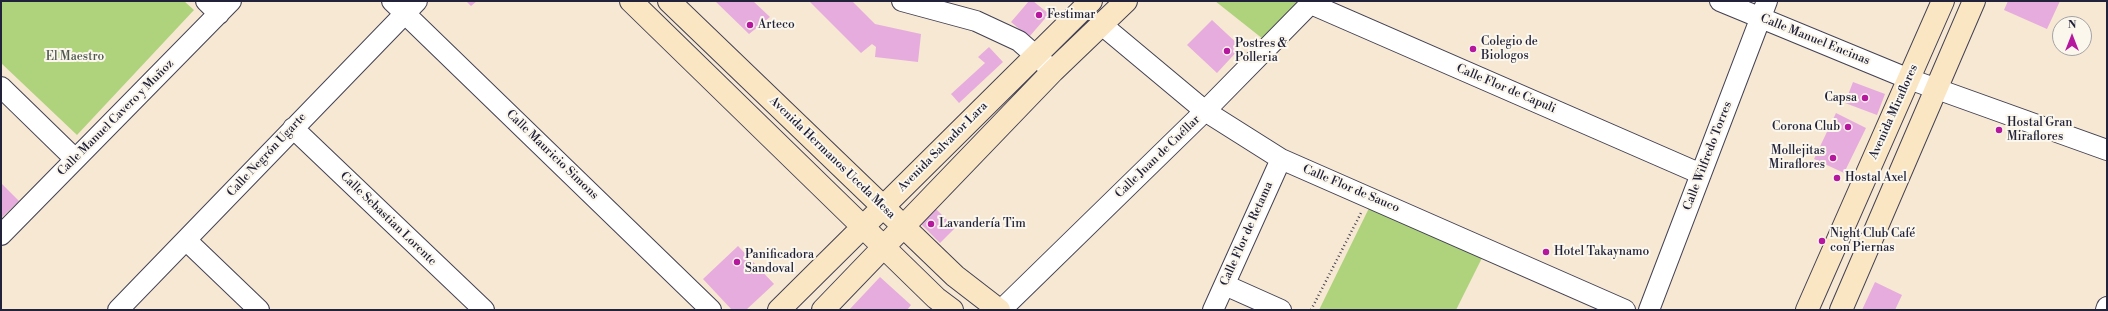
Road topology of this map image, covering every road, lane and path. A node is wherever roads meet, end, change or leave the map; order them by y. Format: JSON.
{"nodes":[{"id":1,"x":630,"y":1,"type":"edge"},
{"id":2,"x":669,"y":1,"type":"edge"},
{"id":3,"x":902,"y":1,"type":"edge"},
{"id":4,"x":1091,"y":1,"type":"edge"},
{"id":5,"x":1126,"y":1,"type":"edge"},
{"id":6,"x":1720,"y":1,"type":"edge"},
{"id":7,"x":1943,"y":1,"type":"edge"},
{"id":8,"x":1974,"y":1,"type":"edge"},
{"id":9,"x":1312,"y":2,"type":"edge"},
{"id":10,"x":218,"y":5,"type":"edge"},
{"id":11,"x":405,"y":5,"type":"edge"},
{"id":12,"x":1764,"y":9,"type":"edge"},
{"id":13,"x":1102,"y":25,"type":"junction"},
{"id":14,"x":1035,"y":56,"type":"junction"},
{"id":15,"x":738,"y":68,"type":"junction"},
{"id":16,"x":1054,"y":71,"type":"junction"},
{"id":17,"x":1909,"y":79,"type":"junction"},
{"id":18,"x":1,"y":87,"type":"edge"},
{"id":19,"x":720,"y":87,"type":"junction"},
{"id":20,"x":1936,"y":88,"type":"junction"},
{"id":21,"x":1206,"y":111,"type":"junction"},
{"id":22,"x":293,"y":128,"type":"junction"},
{"id":23,"x":2107,"y":150,"type":"edge"},
{"id":24,"x":75,"y":159,"type":"junction"},
{"id":25,"x":1281,"y":159,"type":"junction"},
{"id":26,"x":1701,"y":174,"type":"junction"},
{"id":27,"x":1369,"y":196,"type":"junction"},
{"id":28,"x":883,"y":207,"type":"junction"},
{"id":29,"x":862,"y":226,"type":"junction"},
{"id":30,"x":905,"y":227,"type":"junction"},
{"id":31,"x":1,"y":235,"type":"edge"},
{"id":32,"x":187,"y":240,"type":"junction"},
{"id":33,"x":885,"y":247,"type":"junction"},
{"id":34,"x":1225,"y":285,"type":"junction"},
{"id":35,"x":2107,"y":307,"type":"edge"},
{"id":36,"x":118,"y":310,"type":"edge"},
{"id":37,"x":259,"y":310,"type":"edge"},
{"id":38,"x":484,"y":310,"type":"edge"},
{"id":39,"x":711,"y":310,"type":"edge"},
{"id":40,"x":779,"y":310,"type":"edge"},
{"id":41,"x":823,"y":310,"type":"edge"},
{"id":42,"x":952,"y":310,"type":"edge"},
{"id":43,"x":1000,"y":310,"type":"edge"},
{"id":44,"x":1213,"y":310,"type":"edge"},
{"id":45,"x":1281,"y":310,"type":"edge"},
{"id":46,"x":1311,"y":310,"type":"edge"},
{"id":47,"x":1625,"y":310,"type":"edge"},
{"id":48,"x":1649,"y":310,"type":"edge"},
{"id":49,"x":1807,"y":310,"type":"edge"},
{"id":50,"x":1841,"y":310,"type":"edge"},
{"id":51,"x":2106,"y":310,"type":"edge"}],
"edges":[{"from":1,"to":19,"type":"street"},
{"from":2,"to":15,"type":"street","name":"Avenida Hermanos Uceda Mesa"},
{"from":3,"to":14,"type":"street"},
{"from":4,"to":14,"type":"street","name":"Avenida Salvador Lara"},
{"from":5,"to":13,"type":"street"},
{"from":6,"to":12,"type":"street","name":"Calle Manuel Encinas"},
{"from":7,"to":17,"type":"street","name":"Avenida Miraflores"},
{"from":8,"to":20,"type":"street"},
{"from":9,"to":21,"type":"street","name":"Calle Juan de Cuéllar"},
{"from":9,"to":26,"type":"street","name":"Calle Flor de Capuli"},
{"from":10,"to":24,"type":"street","name":"Calle Manuel Cavero y Muñoz"},
{"from":11,"to":22,"type":"street","name":"Calle Negrón Ugarte"},
{"from":11,"to":39,"type":"street","name":"Calle Mauricio Simons"},
{"from":12,"to":17,"type":"street","name":"Calle Manuel Encinas"},
{"from":12,"to":26,"type":"street","name":"Calle Wilfredo Torres"},
{"from":13,"to":16,"type":"street"},
{"from":13,"to":21,"type":"street","name":"Calle Flor de Sauco"},
{"from":14,"to":16,"type":"street"},
{"from":14,"to":28,"type":"street","name":"Avenida Salvador Lara"},
{"from":15,"to":19,"type":"street"},
{"from":15,"to":28,"type":"street","name":"Avenida Hermanos Uceda Mesa"},
{"from":16,"to":30,"type":"street"},
{"from":17,"to":20,"type":"street","name":"Calle Manuel Encinas"},
{"from":17,"to":49,"type":"street","name":"Avenida Miraflores"},
{"from":18,"to":24,"type":"street"},
{"from":19,"to":29,"type":"street"},
{"from":20,"to":23,"type":"street","name":"Calle Manuel Encinas"},
{"from":20,"to":50,"type":"street"},
{"from":21,"to":25,"type":"street","name":"Calle Flor de Sauco"},
{"from":21,"to":43,"type":"street","name":"Calle Juan de Cuéllar"},
{"from":22,"to":32,"type":"street","name":"Calle Negrón Ugarte"},
{"from":22,"to":38,"type":"street","name":"Calle Sebastian Lorente"},
{"from":24,"to":31,"type":"street","name":"Calle Manuel Cavero y Muñoz"},
{"from":25,"to":27,"type":"street","name":"Calle Flor de Sauco"},
{"from":25,"to":34,"type":"street","name":"Calle Flor de Retama"},
{"from":26,"to":48,"type":"street","name":"Calle Wilfredo Torres"},
{"from":27,"to":46,"type":"path"},
{"from":27,"to":47,"type":"street","name":"Calle Flor de Sauco"},
{"from":28,"to":29,"type":"street","name":"Avenida Salvador Lara"},
{"from":28,"to":30,"type":"street","name":"Avenida Hermanos Uceda Mesa"},
{"from":29,"to":33,"type":"street"},
{"from":29,"to":40,"type":"street","name":"Avenida Salvador Lara"},
{"from":30,"to":33,"type":"street"},
{"from":30,"to":43,"type":"street","name":"Avenida Hermanos Uceda Mesa"},
{"from":32,"to":36,"type":"street","name":"Calle Negrón Ugarte"},
{"from":32,"to":37,"type":"street"},
{"from":33,"to":41,"type":"street"},
{"from":33,"to":42,"type":"street"},
{"from":34,"to":44,"type":"street","name":"Calle Flor de Retama"},
{"from":34,"to":45,"type":"street"},
{"from":35,"to":51,"type":"street"}]}
